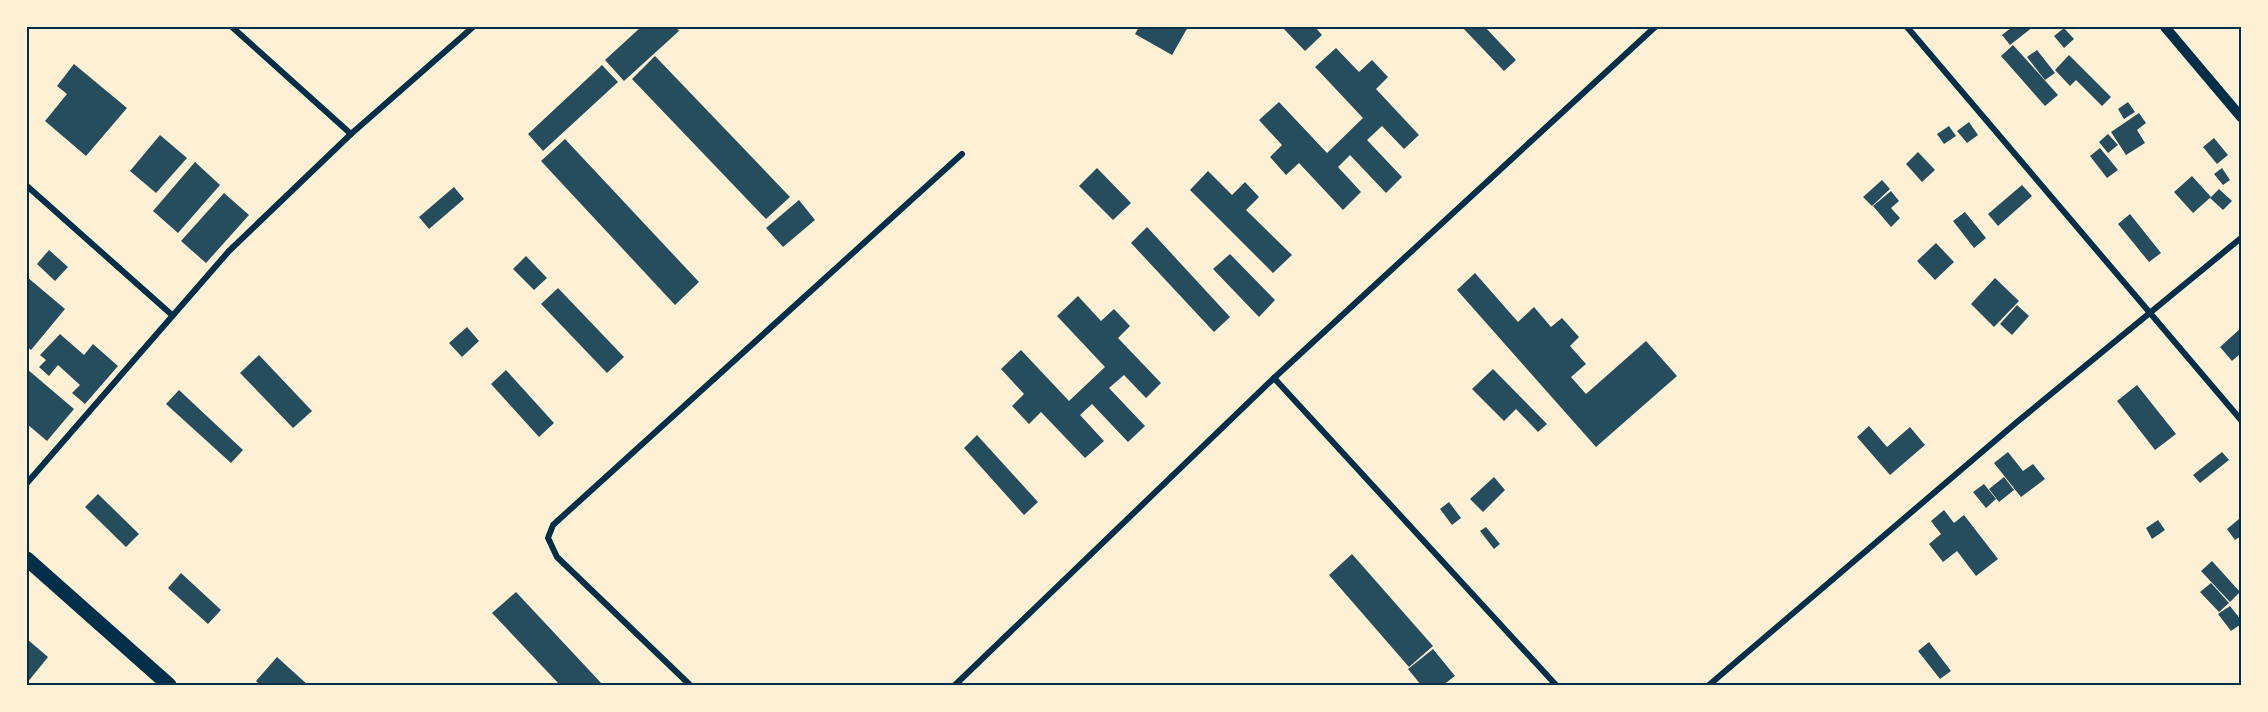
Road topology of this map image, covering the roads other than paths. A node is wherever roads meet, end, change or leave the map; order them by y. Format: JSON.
{"nodes":[{"id":1,"x":232,"y":27,"type":"edge"},
{"id":2,"x":473,"y":27,"type":"edge"},
{"id":3,"x":1655,"y":27,"type":"edge"},
{"id":4,"x":1907,"y":27,"type":"edge"},
{"id":5,"x":2165,"y":27,"type":"edge"},
{"id":6,"x":2241,"y":117,"type":"edge"},
{"id":7,"x":351,"y":134,"type":"junction"},
{"id":8,"x":962,"y":154,"type":"dead end"},
{"id":9,"x":27,"y":186,"type":"edge"},
{"id":10,"x":2241,"y":238,"type":"edge"},
{"id":11,"x":2149,"y":312,"type":"junction"},
{"id":12,"x":172,"y":315,"type":"junction"},
{"id":13,"x":1274,"y":378,"type":"junction"},
{"id":14,"x":2241,"y":420,"type":"edge"},
{"id":15,"x":27,"y":483,"type":"edge"},
{"id":16,"x":27,"y":559,"type":"edge"},
{"id":17,"x":169,"y":685,"type":"edge"},
{"id":18,"x":690,"y":685,"type":"edge"},
{"id":19,"x":955,"y":685,"type":"edge"},
{"id":20,"x":1556,"y":685,"type":"edge"},
{"id":21,"x":1709,"y":685,"type":"edge"}],
"edges":[{"from":1,"to":7,"type":"street"},
{"from":2,"to":7,"type":"street"},
{"from":3,"to":13,"type":"street"},
{"from":4,"to":11,"type":"street"},
{"from":5,"to":6,"type":"street"},
{"from":7,"to":12,"type":"street"},
{"from":8,"to":18,"type":"street"},
{"from":9,"to":12,"type":"street"},
{"from":10,"to":11,"type":"street"},
{"from":11,"to":14,"type":"street"},
{"from":11,"to":21,"type":"street"},
{"from":12,"to":15,"type":"street"},
{"from":13,"to":19,"type":"street"},
{"from":13,"to":20,"type":"street"},
{"from":16,"to":17,"type":"main road"}]}
